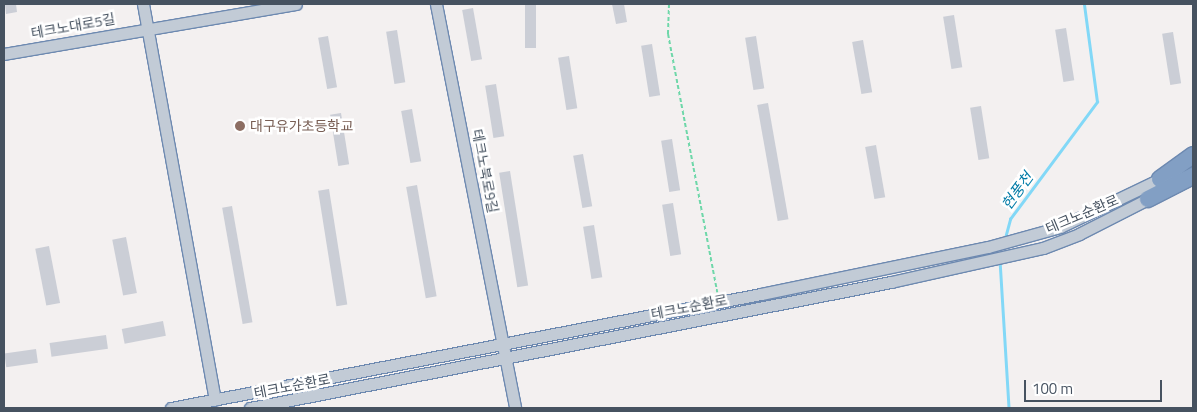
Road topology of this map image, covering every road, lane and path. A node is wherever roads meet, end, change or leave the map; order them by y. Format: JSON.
{"nodes":[{"id":1,"x":143,"y":4,"type":"edge"},
{"id":2,"x":296,"y":4,"type":"edge"},
{"id":3,"x":436,"y":4,"type":"edge"},
{"id":4,"x":669,"y":4,"type":"edge"},
{"id":5,"x":147,"y":28,"type":"junction"},
{"id":6,"x":4,"y":54,"type":"edge"},
{"id":7,"x":1193,"y":154,"type":"edge"},
{"id":8,"x":1193,"y":164,"type":"edge"},
{"id":9,"x":1193,"y":176,"type":"edge"},
{"id":10,"x":1160,"y":179,"type":"junction"},
{"id":11,"x":1193,"y":188,"type":"edge"},
{"id":12,"x":1148,"y":199,"type":"junction"},
{"id":13,"x":719,"y":301,"type":"junction"},
{"id":14,"x":503,"y":345,"type":"junction"},
{"id":15,"x":506,"y":359,"type":"junction"},
{"id":16,"x":216,"y":400,"type":"junction"},
{"id":17,"x":300,"y":404,"type":"edge"},
{"id":18,"x":171,"y":408,"type":"edge"},
{"id":19,"x":250,"y":408,"type":"edge"},
{"id":20,"x":515,"y":408,"type":"edge"}],
"edges":[{"from":1,"to":5,"type":"street"},
{"from":2,"to":5,"type":"street","name":"테크노대로5길"},
{"from":3,"to":14,"type":"street","name":"테크노북로9길"},
{"from":4,"to":13,"type":"path"},
{"from":5,"to":6,"type":"street","name":"테크노대로5길"},
{"from":5,"to":16,"type":"street"},
{"from":7,"to":10,"type":"highway"},
{"from":8,"to":10,"type":"highway","name":"테크노순환로"},
{"from":9,"to":12,"type":"highway","name":"테크노순환로"},
{"from":10,"to":13,"type":"street","name":"테크노순환로"},
{"from":11,"to":12,"type":"highway"},
{"from":12,"to":15,"type":"street","name":"테크노순환로"},
{"from":13,"to":14,"type":"street","name":"테크노순환로"},
{"from":14,"to":15,"type":"street","name":"테크노북로9길"},
{"from":14,"to":16,"type":"street","name":"테크노순환로"},
{"from":15,"to":17,"type":"street","name":"테크노순환로"},
{"from":15,"to":20,"type":"street","name":"테크노북로9길"},
{"from":16,"to":18,"type":"street","name":"테크노순환로"},
{"from":17,"to":19,"type":"street","name":"테크노순환로"}]}
